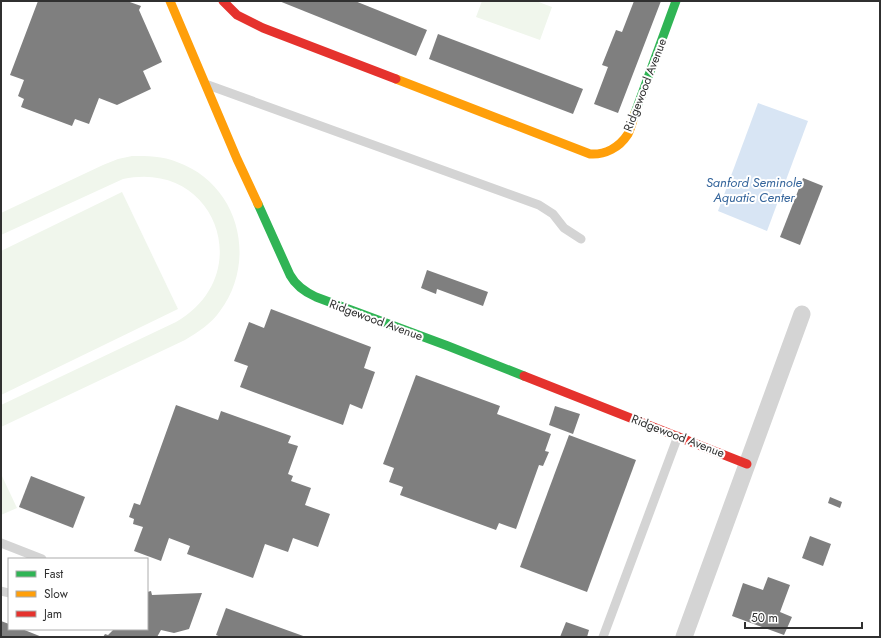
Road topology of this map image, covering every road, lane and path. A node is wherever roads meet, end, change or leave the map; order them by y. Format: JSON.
{"nodes":[{"id":1,"x":170,"y":1,"type":"edge"},
{"id":2,"x":224,"y":1,"type":"edge"},
{"id":3,"x":676,"y":1,"type":"edge"},
{"id":4,"x":205,"y":84,"type":"junction"},
{"id":5,"x":581,"y":239,"type":"dead end"},
{"id":6,"x":802,"y":314,"type":"dead end"},
{"id":7,"x":678,"y":436,"type":"junction"},
{"id":8,"x":747,"y":464,"type":"junction"},
{"id":9,"x":1,"y":543,"type":"edge"},
{"id":10,"x":39,"y":558,"type":"edge"},
{"id":11,"x":603,"y":637,"type":"edge"},
{"id":12,"x":684,"y":637,"type":"edge"}],
"edges":[{"from":1,"to":4,"type":"street","name":"Ridgewood Avenue"},
{"from":2,"to":3,"type":"street","name":"Ridgewood Avenue"},
{"from":4,"to":5,"type":"lane"},
{"from":4,"to":7,"type":"street","name":"Ridgewood Avenue"},
{"from":6,"to":8,"type":"street"},
{"from":7,"to":8,"type":"street","name":"Ridgewood Avenue"},
{"from":7,"to":11,"type":"lane"},
{"from":8,"to":12,"type":"street"},
{"from":9,"to":10,"type":"lane"}]}
